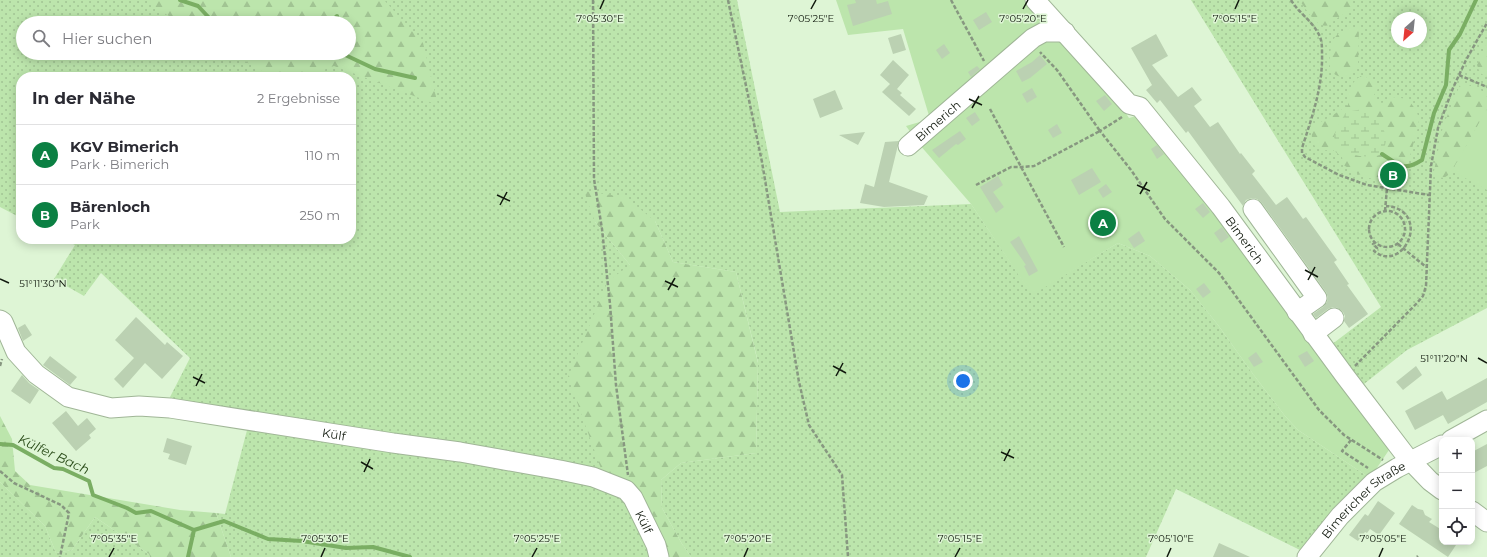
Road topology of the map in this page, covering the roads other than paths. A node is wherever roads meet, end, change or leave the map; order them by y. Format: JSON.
{"nodes":[{"id":1,"x":1035,"y":0,"type":"edge"},
{"id":2,"x":1065,"y":32,"type":"junction"},
{"id":3,"x":908,"y":146,"type":"dead end"},
{"id":4,"x":1253,"y":209,"type":"dead end"},
{"id":5,"x":1297,"y":312,"type":"junction"},
{"id":6,"x":1334,"y":318,"type":"dead end"},
{"id":7,"x":0,"y":320,"type":"edge"},
{"id":8,"x":1313,"y":334,"type":"junction"},
{"id":9,"x":1487,"y":420,"type":"edge"},
{"id":10,"x":1456,"y":437,"type":"edge"},
{"id":11,"x":1439,"y":446,"type":"edge"},
{"id":12,"x":1404,"y":464,"type":"junction"},
{"id":13,"x":1439,"y":488,"type":"edge"},
{"id":14,"x":1475,"y":513,"type":"edge"},
{"id":15,"x":1487,"y":522,"type":"edge"},
{"id":16,"x":659,"y":557,"type":"edge"},
{"id":17,"x":1307,"y":557,"type":"edge"}],
"edges":[{"from":1,"to":2,"type":"street","name":"Bimerich"},
{"from":2,"to":3,"type":"street","name":"Bimerich"},
{"from":2,"to":5,"type":"street","name":"Bimerich"},
{"from":4,"to":5,"type":"street"},
{"from":5,"to":8,"type":"street","name":"Bimerich"},
{"from":6,"to":8,"type":"street"},
{"from":7,"to":16,"type":"street","name":"Külf"},
{"from":8,"to":12,"type":"street","name":"Bimerich"},
{"from":9,"to":10,"type":"street"},
{"from":11,"to":12,"type":"street"},
{"from":12,"to":13,"type":"street","name":"Bimericher Straße"},
{"from":12,"to":17,"type":"street","name":"Bimericher Straße"},
{"from":14,"to":15,"type":"street"}]}
